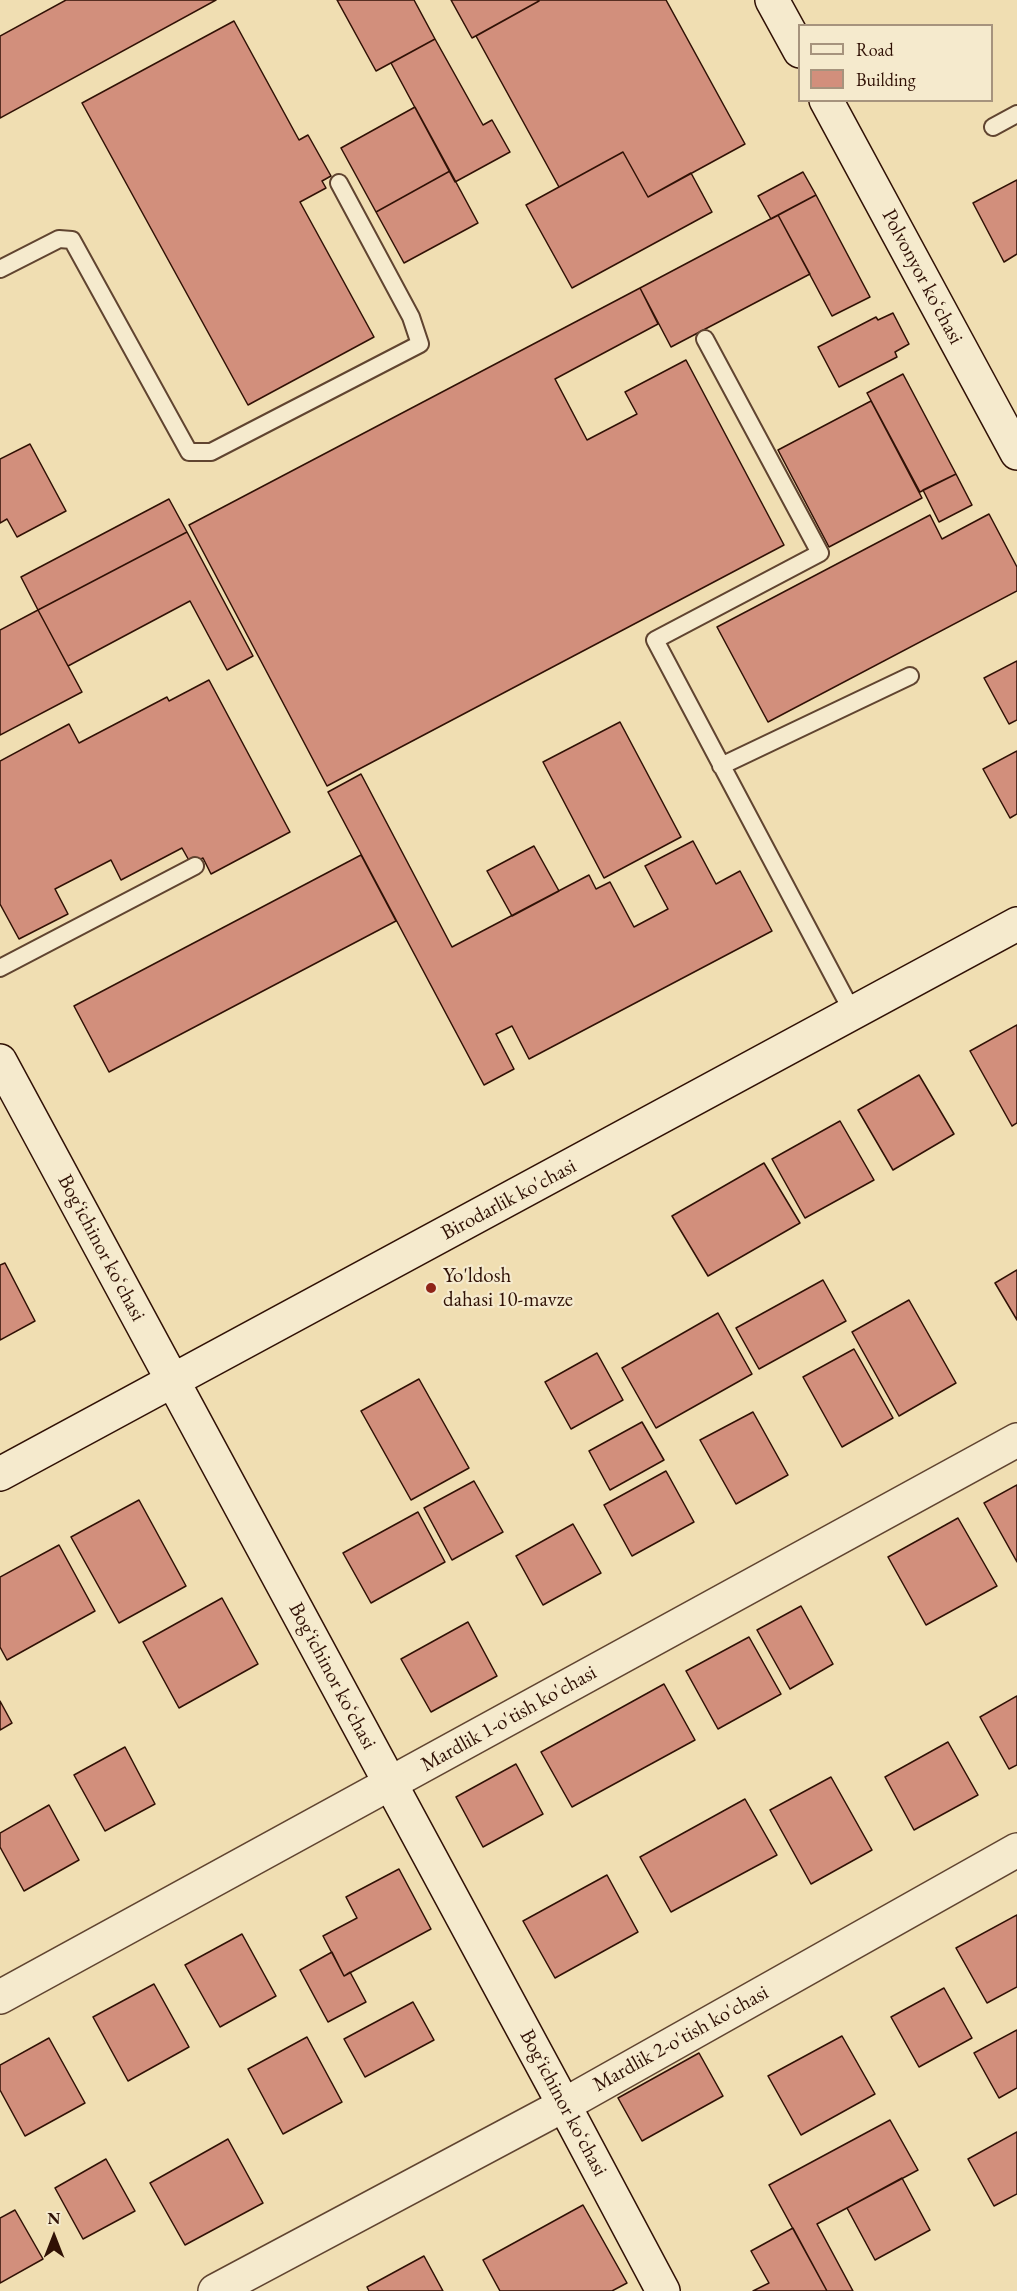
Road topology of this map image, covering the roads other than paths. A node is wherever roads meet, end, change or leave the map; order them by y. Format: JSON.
{"nodes":[{"id":1,"x":772,"y":0,"type":"edge"},
{"id":2,"x":798,"y":47,"type":"edge"},
{"id":3,"x":827,"y":102,"type":"edge"},
{"id":4,"x":1017,"y":114,"type":"edge"},
{"id":5,"x":993,"y":127,"type":"dead end"},
{"id":6,"x":339,"y":183,"type":"dead end"},
{"id":7,"x":0,"y":268,"type":"edge"},
{"id":8,"x":705,"y":339,"type":"dead end"},
{"id":9,"x":1017,"y":453,"type":"edge"},
{"id":10,"x":910,"y":676,"type":"dead end"},
{"id":11,"x":721,"y":766,"type":"junction"},
{"id":12,"x":195,"y":866,"type":"dead end"},
{"id":13,"x":1017,"y":924,"type":"edge"},
{"id":14,"x":0,"y":968,"type":"edge"},
{"id":15,"x":853,"y":1013,"type":"junction"},
{"id":16,"x":0,"y":1061,"type":"edge"},
{"id":17,"x":173,"y":1382,"type":"junction"},
{"id":18,"x":1017,"y":1440,"type":"edge"},
{"id":19,"x":0,"y":1474,"type":"edge"},
{"id":20,"x":391,"y":1784,"type":"junction"},
{"id":21,"x":1017,"y":1850,"type":"edge"},
{"id":22,"x":0,"y":1997,"type":"edge"},
{"id":23,"x":564,"y":2105,"type":"junction"},
{"id":24,"x":215,"y":2291,"type":"edge"},
{"id":25,"x":663,"y":2291,"type":"edge"}],
"edges":[{"from":1,"to":2,"type":"street"},
{"from":3,"to":9,"type":"street","name":"Polvonyor koʻchasi"},
{"from":4,"to":5,"type":"lane"},
{"from":6,"to":7,"type":"lane"},
{"from":8,"to":11,"type":"lane"},
{"from":10,"to":11,"type":"lane"},
{"from":11,"to":15,"type":"lane"},
{"from":12,"to":14,"type":"lane"},
{"from":13,"to":15,"type":"street","name":"Birodarlik ko'chasi"},
{"from":15,"to":17,"type":"street","name":"Birodarlik ko'chasi"},
{"from":16,"to":17,"type":"street","name":"Bogʻichinor koʻchasi"},
{"from":17,"to":19,"type":"street","name":"Birodarlik ko'chasi"},
{"from":17,"to":20,"type":"street","name":"Bogʻichinor koʻchasi"},
{"from":18,"to":20,"type":"street","name":"Mardlik 1-o'tish ko'chasi"},
{"from":20,"to":22,"type":"street","name":"Mardlik 1-o'tish ko'chasi"},
{"from":20,"to":23,"type":"street","name":"Bogʻichinor koʻchasi"},
{"from":21,"to":23,"type":"street","name":"Mardlik 2-o'tish ko'chasi"},
{"from":23,"to":24,"type":"street","name":"Mardlik 2-o'tish ko'chasi"},
{"from":23,"to":25,"type":"street","name":"Bogʻichinor koʻchasi"}]}
